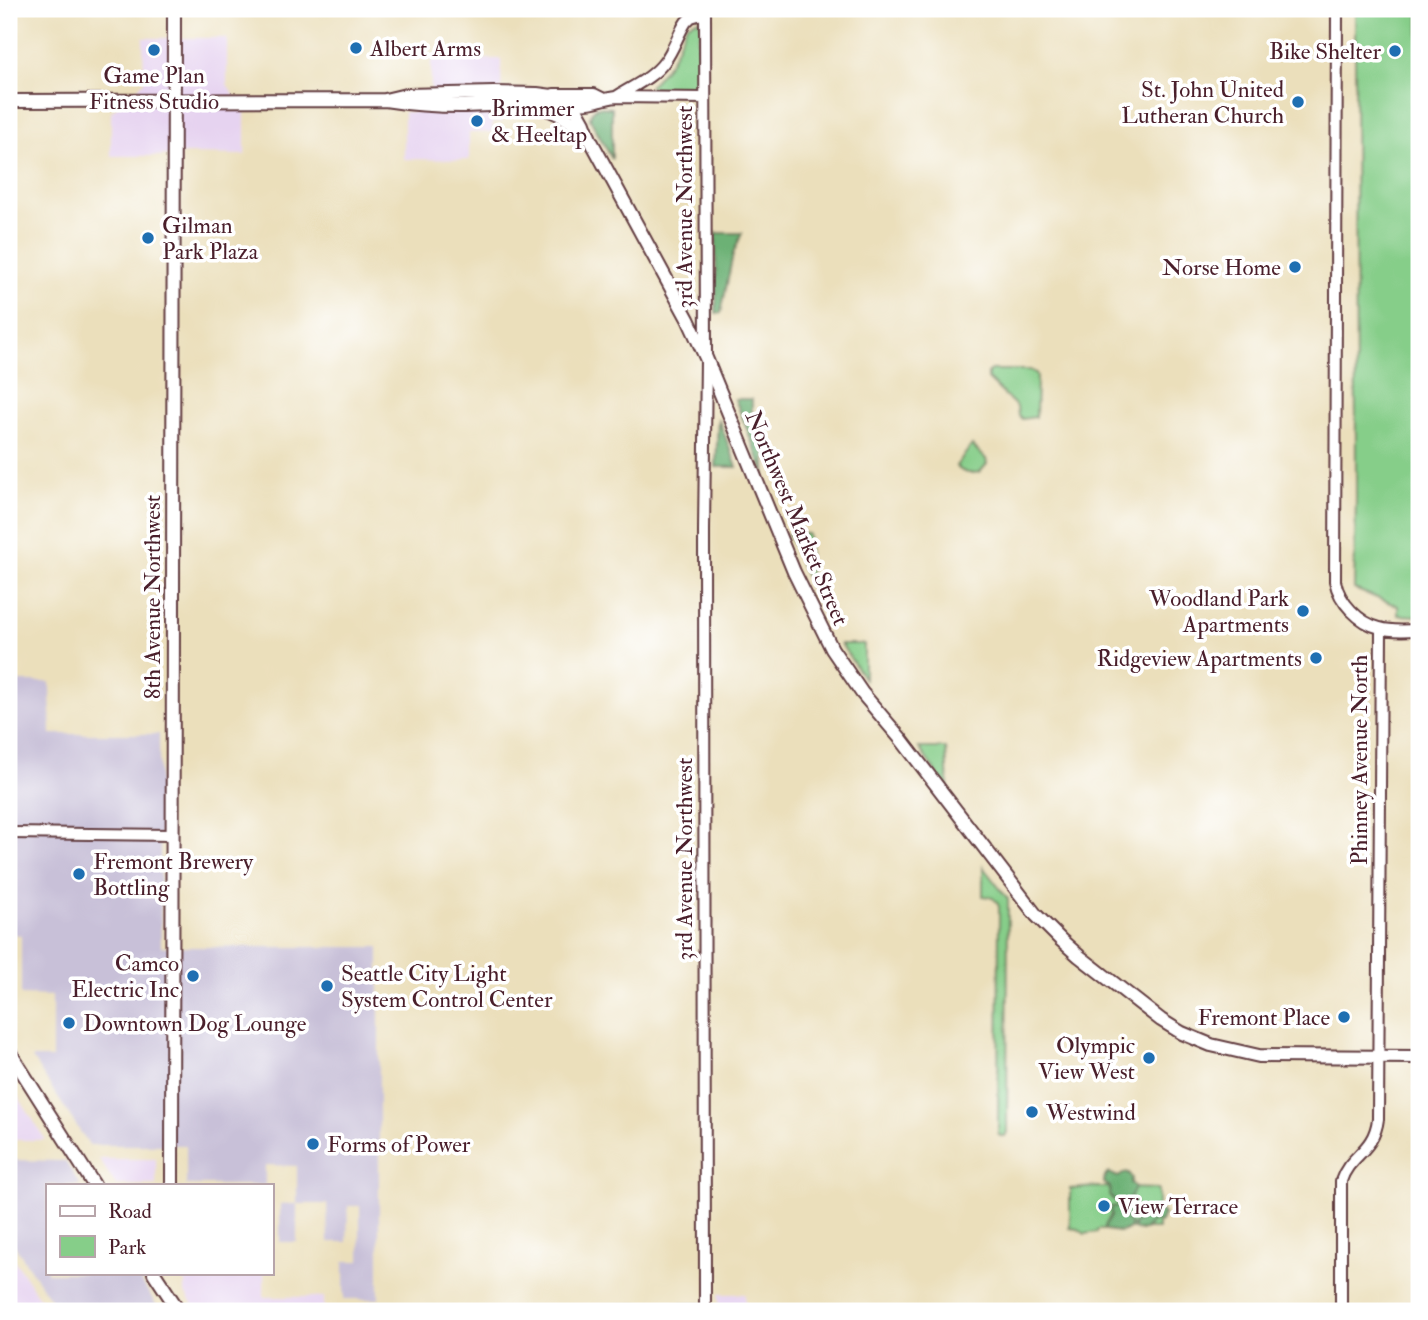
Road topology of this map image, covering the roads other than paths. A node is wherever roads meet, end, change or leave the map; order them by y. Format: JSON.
{"nodes":[{"id":1,"x":174,"y":9,"type":"edge"},
{"id":2,"x":1337,"y":9,"type":"edge"},
{"id":3,"x":705,"y":11,"type":"edge"},
{"id":4,"x":537,"y":94,"type":"junction"},
{"id":5,"x":616,"y":97,"type":"junction"},
{"id":6,"x":602,"y":98,"type":"junction"},
{"id":7,"x":705,"y":98,"type":"junction"},
{"id":8,"x":385,"y":100,"type":"junction"},
{"id":9,"x":9,"y":101,"type":"edge"},
{"id":10,"x":175,"y":102,"type":"junction"},
{"id":11,"x":568,"y":103,"type":"junction"},
{"id":12,"x":516,"y":106,"type":"junction"},
{"id":13,"x":590,"y":139,"type":"junction"},
{"id":14,"x":706,"y":306,"type":"junction"},
{"id":15,"x":688,"y":319,"type":"junction"},
{"id":16,"x":706,"y":358,"type":"junction"},
{"id":17,"x":718,"y":387,"type":"junction"},
{"id":18,"x":705,"y":406,"type":"junction"},
{"id":19,"x":1381,"y":629,"type":"junction"},
{"id":20,"x":1419,"y":630,"type":"edge"},
{"id":21,"x":9,"y":833,"type":"edge"},
{"id":22,"x":172,"y":835,"type":"junction"},
{"id":23,"x":9,"y":1051,"type":"edge"},
{"id":24,"x":1378,"y":1057,"type":"junction"},
{"id":25,"x":1419,"y":1057,"type":"edge"},
{"id":26,"x":93,"y":1184,"type":"edge"},
{"id":27,"x":173,"y":1184,"type":"edge"},
{"id":28,"x":156,"y":1274,"type":"edge"},
{"id":29,"x":179,"y":1311,"type":"edge"},
{"id":30,"x":705,"y":1311,"type":"edge"},
{"id":31,"x":1341,"y":1311,"type":"edge"}],
"edges":[{"from":1,"to":10,"type":"main road","name":"8th Avenue Northwest"},
{"from":2,"to":19,"type":"street","name":"Phinney Avenue North"},
{"from":3,"to":5,"type":"street"},
{"from":3,"to":7,"type":"street","name":"3rd Avenue Northwest"},
{"from":4,"to":6,"type":"street"},
{"from":4,"to":8,"type":"main road","name":"Northwest Market Street"},
{"from":4,"to":11,"type":"main road","name":"Northwest Market Street"},
{"from":5,"to":6,"type":"street"},
{"from":5,"to":7,"type":"street"},
{"from":6,"to":11,"type":"street"},
{"from":7,"to":14,"type":"street","name":"3rd Avenue Northwest"},
{"from":8,"to":10,"type":"main road","name":"Northwest Market Street"},
{"from":8,"to":12,"type":"main road","name":"Northwest Market Street"},
{"from":9,"to":10,"type":"main road","name":"Northwest Market Street"},
{"from":10,"to":22,"type":"main road","name":"8th Avenue Northwest"},
{"from":11,"to":12,"type":"street"},
{"from":11,"to":13,"type":"main road","name":"Northwest Market Street"},
{"from":12,"to":13,"type":"main road","name":"Northwest Market Street"},
{"from":13,"to":15,"type":"main road","name":"Northwest Market Street"},
{"from":14,"to":15,"type":"street"},
{"from":14,"to":16,"type":"street","name":"3rd Avenue Northwest"},
{"from":15,"to":16,"type":"main road","name":"Northwest Market Street"},
{"from":16,"to":17,"type":"main road","name":"Northwest Market Street"},
{"from":16,"to":18,"type":"street","name":"3rd Avenue Northwest"},
{"from":17,"to":18,"type":"street"},
{"from":17,"to":24,"type":"main road","name":"Northwest Market Street"},
{"from":18,"to":30,"type":"street","name":"3rd Avenue Northwest"},
{"from":19,"to":20,"type":"street"},
{"from":19,"to":24,"type":"street","name":"Phinney Avenue North"},
{"from":21,"to":22,"type":"street"},
{"from":22,"to":27,"type":"main road","name":"8th Avenue Northwest"},
{"from":23,"to":26,"type":"main road"},
{"from":24,"to":25,"type":"main road","name":"Northwest Market Street"},
{"from":24,"to":31,"type":"street","name":"Phinney Avenue North"},
{"from":28,"to":29,"type":"main road"}]}
